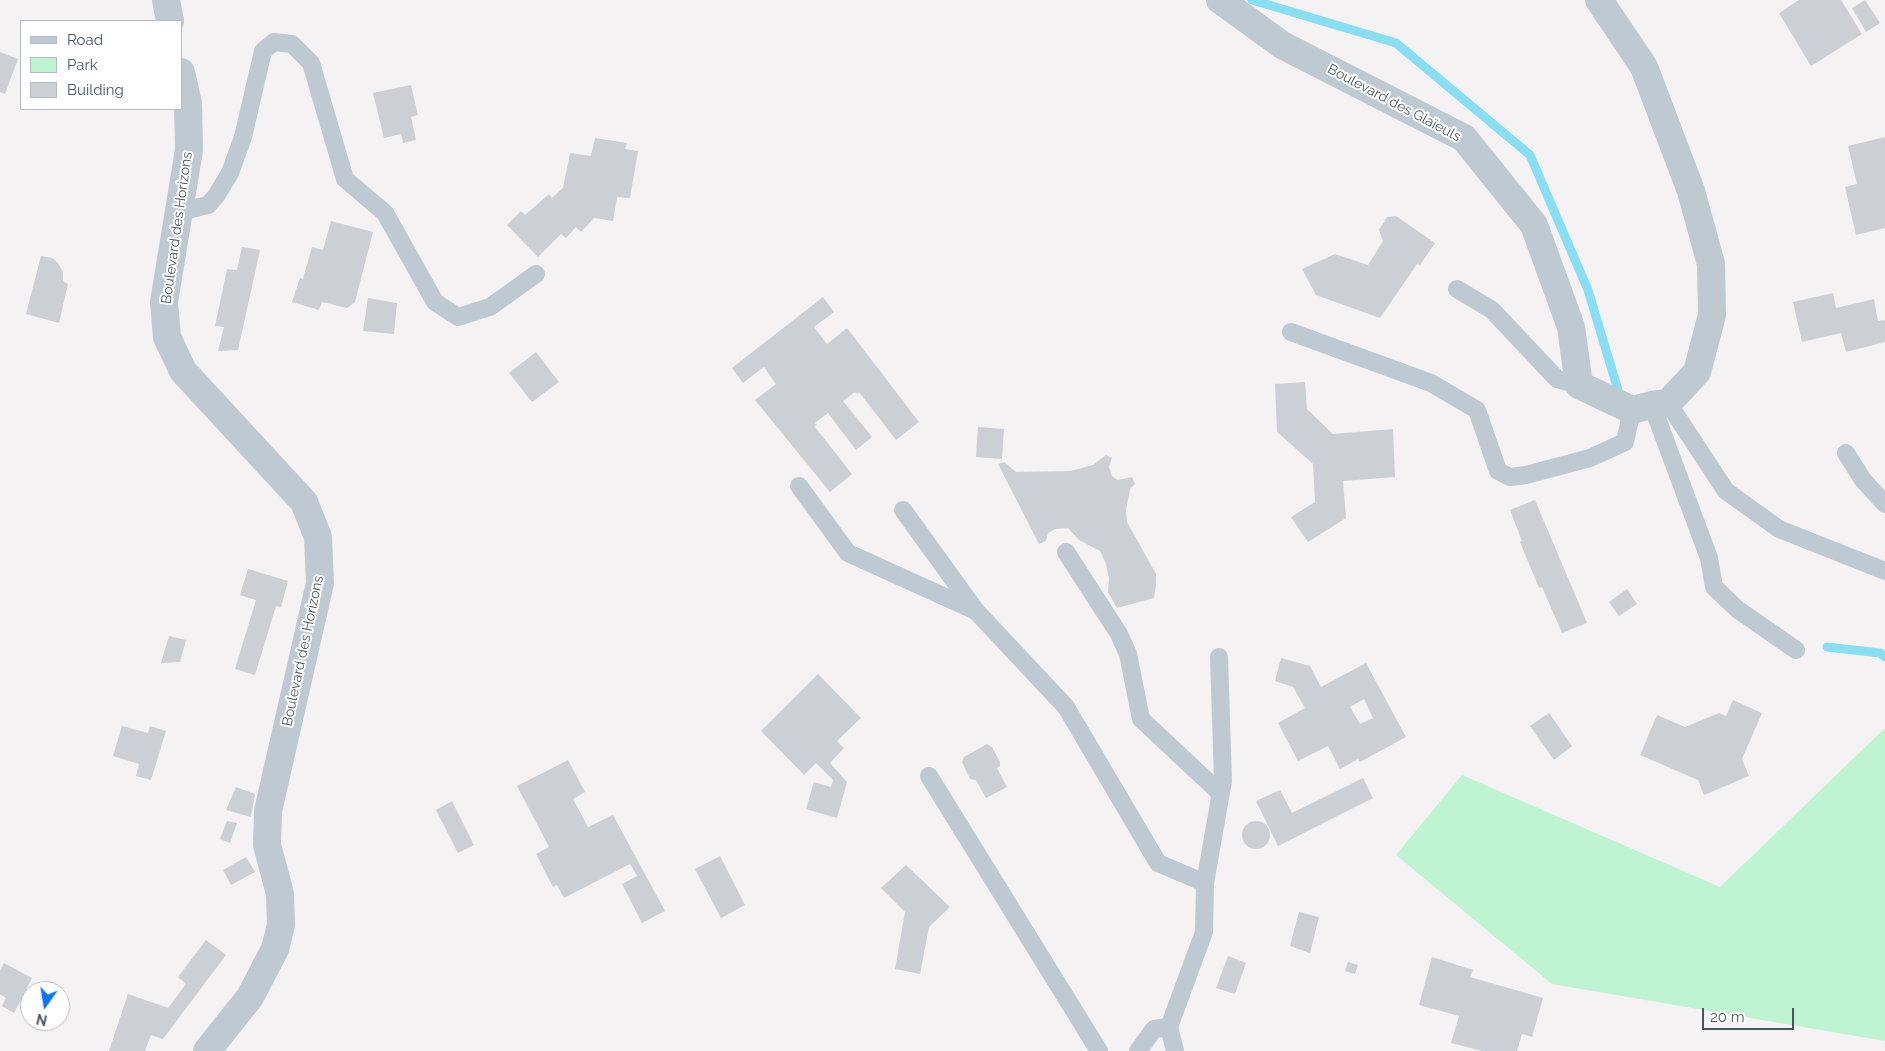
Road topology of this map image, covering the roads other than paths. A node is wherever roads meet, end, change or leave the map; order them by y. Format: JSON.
{"nodes":[{"id":1,"x":166,"y":0,"type":"edge"},
{"id":2,"x":1220,"y":0,"type":"edge"},
{"id":3,"x":1599,"y":0,"type":"edge"},
{"id":4,"x":170,"y":20,"type":"edge"},
{"id":5,"x":182,"y":77,"type":"edge"},
{"id":6,"x":179,"y":212,"type":"junction"},
{"id":7,"x":536,"y":274,"type":"dead end"},
{"id":8,"x":1457,"y":288,"type":"dead end"},
{"id":9,"x":1291,"y":332,"type":"dead end"},
{"id":10,"x":1579,"y":385,"type":"junction"},
{"id":11,"x":1651,"y":406,"type":"junction"},
{"id":12,"x":1846,"y":453,"type":"dead end"},
{"id":13,"x":799,"y":486,"type":"dead end"},
{"id":14,"x":1885,"y":504,"type":"edge"},
{"id":15,"x":903,"y":510,"type":"dead end"},
{"id":16,"x":1066,"y":552,"type":"dead end"},
{"id":17,"x":1885,"y":572,"type":"edge"},
{"id":18,"x":976,"y":611,"type":"junction"},
{"id":19,"x":1796,"y":650,"type":"dead end"},
{"id":20,"x":1218,"y":657,"type":"dead end"},
{"id":21,"x":929,"y":776,"type":"dead end"},
{"id":22,"x":1220,"y":793,"type":"junction"},
{"id":23,"x":1205,"y":883,"type":"junction"},
{"id":24,"x":1169,"y":1027,"type":"junction"},
{"id":25,"x":207,"y":1051,"type":"edge"},
{"id":26,"x":1099,"y":1051,"type":"edge"},
{"id":27,"x":1138,"y":1051,"type":"edge"},
{"id":28,"x":1175,"y":1051,"type":"edge"}],
"edges":[{"from":1,"to":4,"type":"street"},
{"from":2,"to":10,"type":"street","name":"Boulevard des Glaïeuls"},
{"from":3,"to":11,"type":"street"},
{"from":5,"to":6,"type":"street","name":"Boulevard des Horizons"},
{"from":6,"to":7,"type":"lane"},
{"from":6,"to":25,"type":"street","name":"Boulevard des Horizons"},
{"from":8,"to":10,"type":"lane"},
{"from":9,"to":11,"type":"lane"},
{"from":10,"to":11,"type":"street"},
{"from":11,"to":17,"type":"lane"},
{"from":11,"to":19,"type":"lane"},
{"from":12,"to":14,"type":"lane"},
{"from":13,"to":18,"type":"lane"},
{"from":15,"to":18,"type":"lane"},
{"from":16,"to":22,"type":"lane"},
{"from":18,"to":23,"type":"lane"},
{"from":20,"to":22,"type":"lane"},
{"from":21,"to":26,"type":"lane"},
{"from":22,"to":23,"type":"lane"},
{"from":23,"to":24,"type":"lane"},
{"from":24,"to":27,"type":"lane"},
{"from":24,"to":28,"type":"lane"}]}
